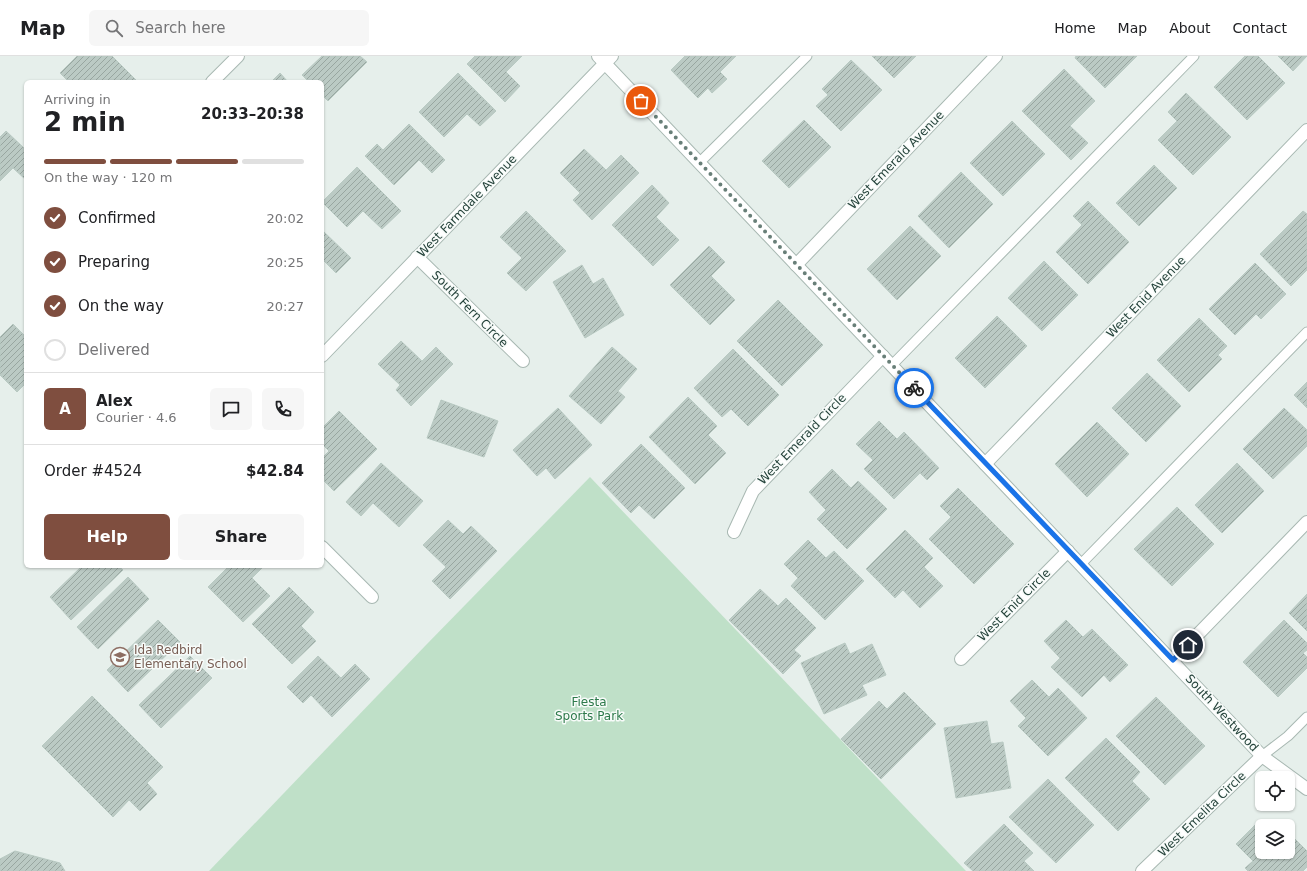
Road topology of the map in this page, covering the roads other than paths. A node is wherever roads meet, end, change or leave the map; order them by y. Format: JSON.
{"nodes":[{"id":1,"x":238,"y":56,"type":"edge"},
{"id":2,"x":807,"y":56,"type":"edge"},
{"id":3,"x":996,"y":56,"type":"edge"},
{"id":4,"x":1194,"y":56,"type":"edge"},
{"id":5,"x":605,"y":59,"type":"edge"},
{"id":6,"x":214,"y":80,"type":"edge"},
{"id":7,"x":1307,"y":130,"type":"edge"},
{"id":8,"x":699,"y":163,"type":"junction"},
{"id":9,"x":417,"y":257,"type":"junction"},
{"id":10,"x":796,"y":265,"type":"junction"},
{"id":11,"x":1307,"y":332,"type":"edge"},
{"id":12,"x":324,"y":354,"type":"edge"},
{"id":13,"x":883,"y":356,"type":"junction"},
{"id":14,"x":523,"y":361,"type":"dead end"},
{"id":15,"x":892,"y":365,"type":"junction"},
{"id":16,"x":985,"y":464,"type":"junction"},
{"id":17,"x":1307,"y":522,"type":"edge"},
{"id":18,"x":734,"y":532,"type":"dead end"},
{"id":19,"x":324,"y":549,"type":"edge"},
{"id":20,"x":1068,"y":551,"type":"junction"},
{"id":21,"x":1081,"y":564,"type":"junction"},
{"id":22,"x":372,"y":597,"type":"dead end"},
{"id":23,"x":960,"y":658,"type":"dead end"},
{"id":24,"x":1173,"y":660,"type":"junction"},
{"id":25,"x":1307,"y":717,"type":"edge"},
{"id":26,"x":1262,"y":756,"type":"junction"},
{"id":27,"x":1307,"y":788,"type":"edge"},
{"id":28,"x":1142,"y":871,"type":"edge"}],
"edges":[{"from":1,"to":6,"type":"street"},
{"from":2,"to":8,"type":"lane"},
{"from":3,"to":10,"type":"street","name":"West Emerald Avenue"},
{"from":4,"to":15,"type":"lane"},
{"from":5,"to":8,"type":"street","name":"South Westwood"},
{"from":5,"to":9,"type":"street","name":"West Farmdale Avenue"},
{"from":7,"to":16,"type":"street","name":"West Enid Avenue"},
{"from":8,"to":10,"type":"street","name":"South Westwood"},
{"from":9,"to":12,"type":"street","name":"West Farmdale Avenue"},
{"from":9,"to":14,"type":"street","name":"South Fern Circle"},
{"from":10,"to":13,"type":"street","name":"South Westwood"},
{"from":11,"to":21,"type":"lane"},
{"from":13,"to":15,"type":"street","name":"South Westwood"},
{"from":13,"to":18,"type":"street","name":"West Emerald Circle"},
{"from":15,"to":16,"type":"street","name":"South Westwood"},
{"from":16,"to":20,"type":"street","name":"South Westwood"},
{"from":17,"to":24,"type":"street"},
{"from":19,"to":22,"type":"street"},
{"from":20,"to":21,"type":"street","name":"South Westwood"},
{"from":20,"to":23,"type":"street","name":"West Enid Circle"},
{"from":21,"to":24,"type":"street","name":"South Westwood"},
{"from":24,"to":26,"type":"street","name":"South Westwood"},
{"from":25,"to":26,"type":"lane"},
{"from":26,"to":27,"type":"street","name":"South Westwood"},
{"from":26,"to":28,"type":"street","name":"West Emelita Circle"}]}
